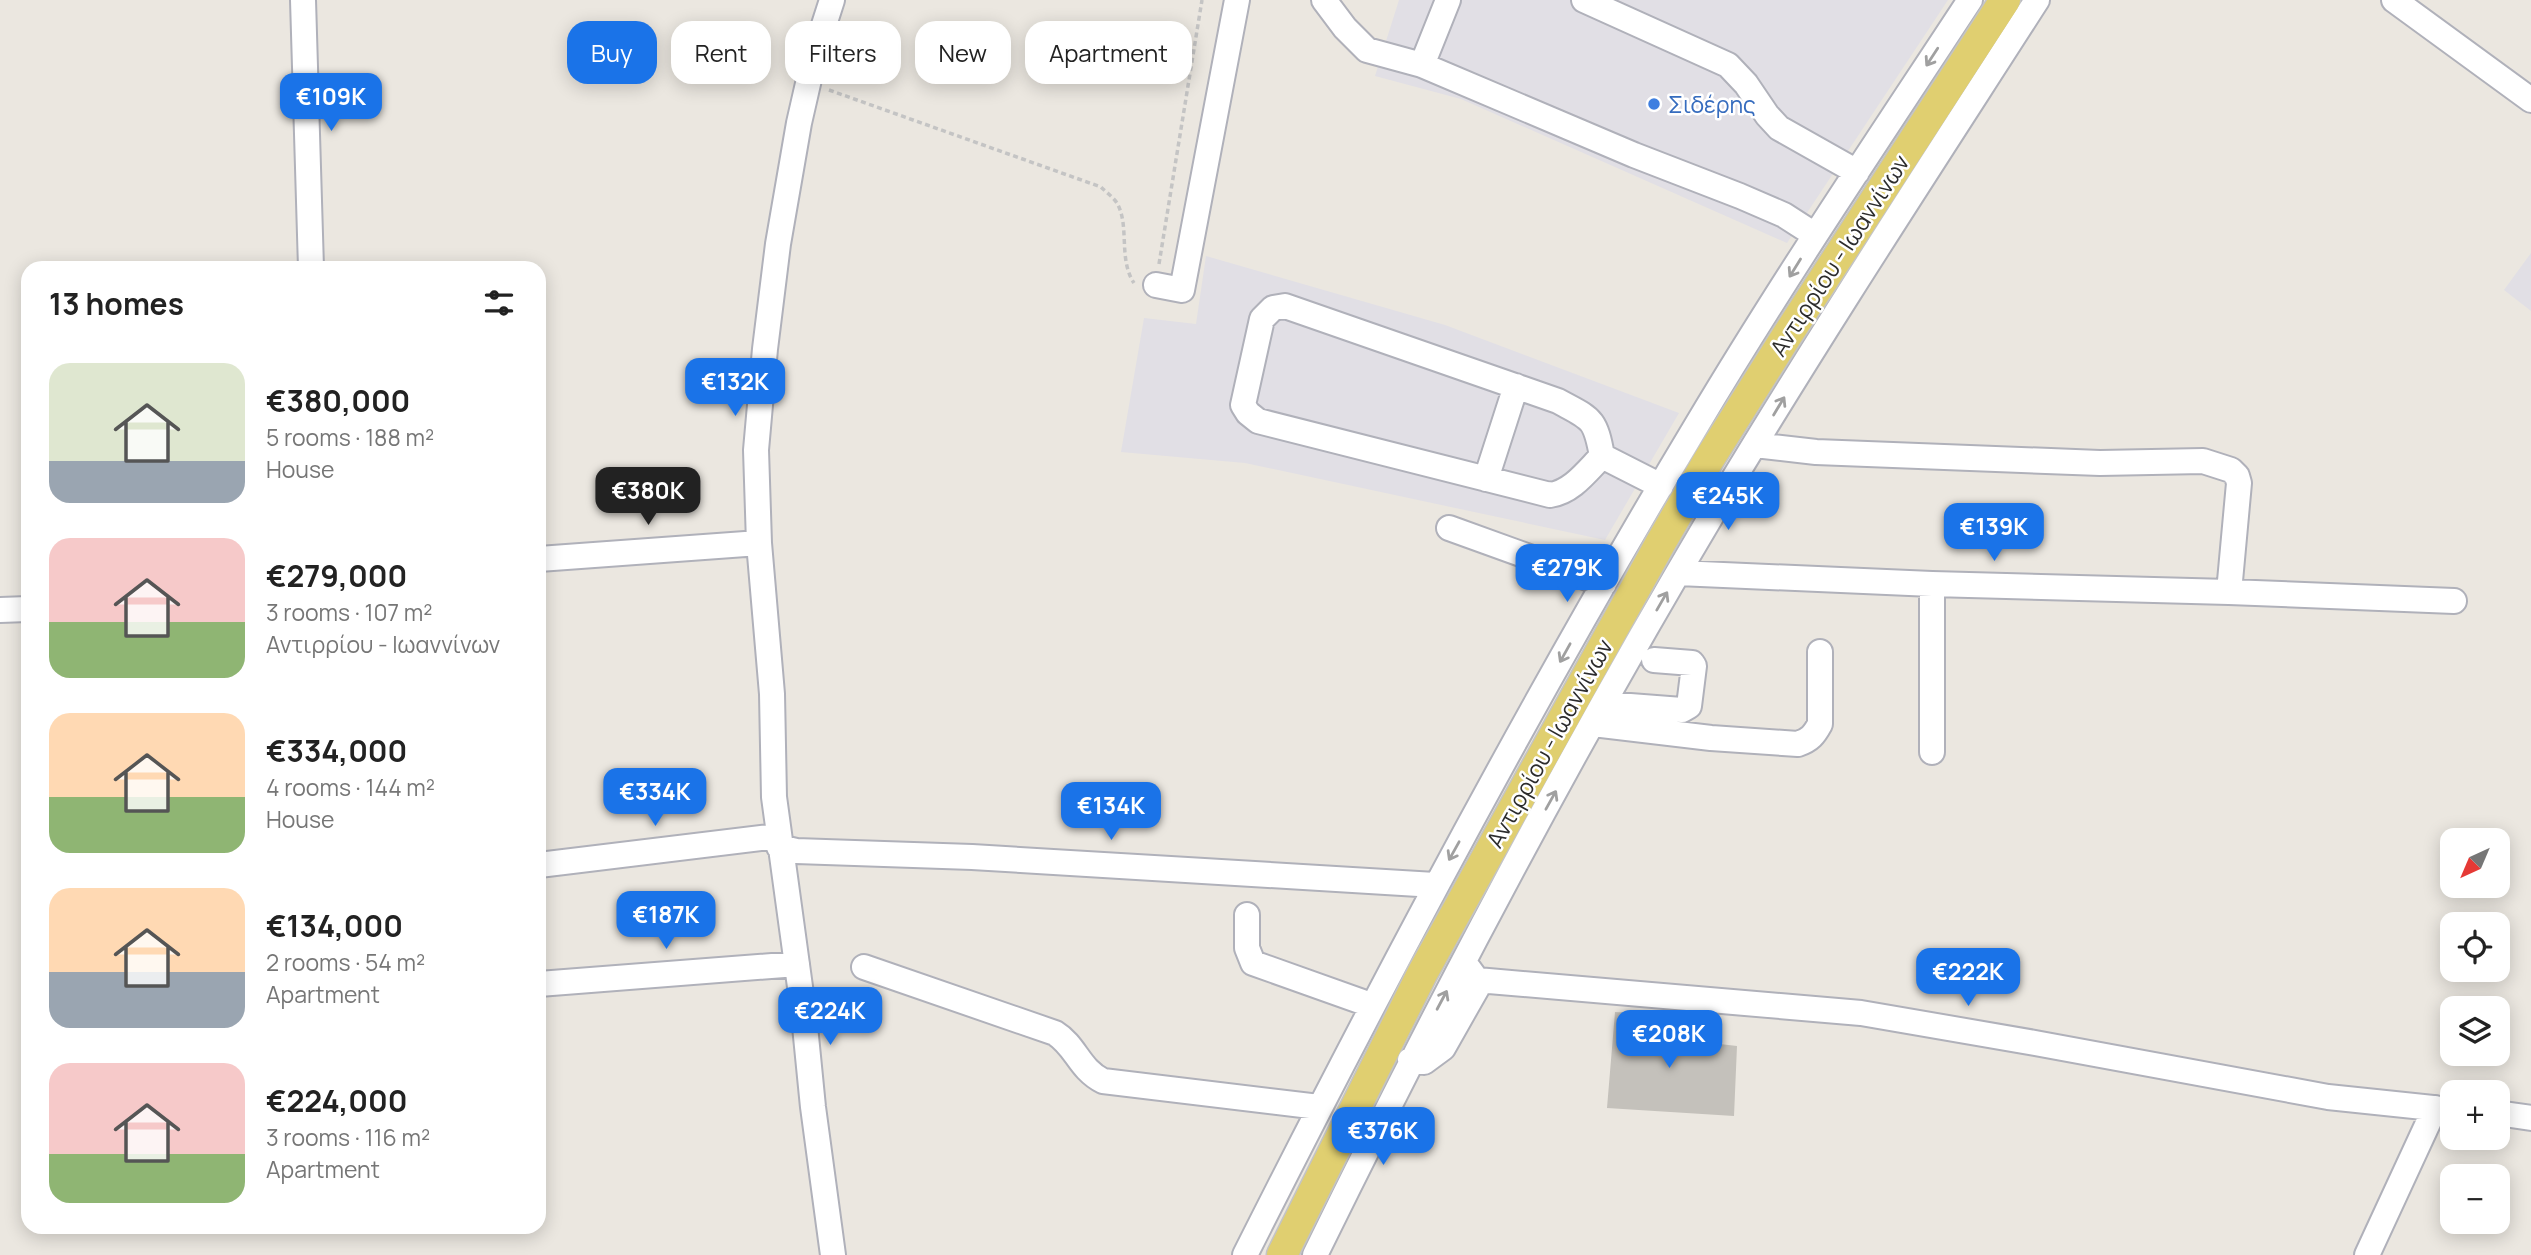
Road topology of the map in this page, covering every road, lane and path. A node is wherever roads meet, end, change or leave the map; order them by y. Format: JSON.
{"nodes":[{"id":1,"x":303,"y":0,"type":"edge"},
{"id":2,"x":832,"y":0,"type":"edge"},
{"id":3,"x":1202,"y":0,"type":"edge"},
{"id":4,"x":1237,"y":0,"type":"edge"},
{"id":5,"x":1324,"y":0,"type":"edge"},
{"id":6,"x":1448,"y":0,"type":"edge"},
{"id":7,"x":1584,"y":0,"type":"edge"},
{"id":8,"x":1970,"y":0,"type":"edge"},
{"id":9,"x":2005,"y":0,"type":"edge"},
{"id":10,"x":2037,"y":0,"type":"edge"},
{"id":11,"x":2394,"y":0,"type":"edge"},
{"id":12,"x":826,"y":21,"type":"edge"},
{"id":13,"x":1422,"y":65,"type":"junction"},
{"id":14,"x":808,"y":84,"type":"edge"},
{"id":15,"x":811,"y":84,"type":"edge"},
{"id":16,"x":2531,"y":100,"type":"edge"},
{"id":17,"x":1857,"y":172,"type":"junction"},
{"id":18,"x":1815,"y":235,"type":"junction"},
{"id":19,"x":311,"y":261,"type":"edge"},
{"id":20,"x":1156,"y":285,"type":"junction"},
{"id":21,"x":1517,"y":386,"type":"junction"},
{"id":22,"x":1755,"y":445,"type":"junction"},
{"id":23,"x":1602,"y":456,"type":"junction"},
{"id":24,"x":1486,"y":479,"type":"junction"},
{"id":25,"x":1661,"y":486,"type":"junction"},
{"id":26,"x":1449,"y":528,"type":"dead end"},
{"id":27,"x":759,"y":543,"type":"junction"},
{"id":28,"x":546,"y":558,"type":"edge"},
{"id":29,"x":1678,"y":573,"type":"junction"},
{"id":30,"x":1604,"y":584,"type":"junction"},
{"id":31,"x":1932,"y":584,"type":"junction"},
{"id":32,"x":2229,"y":593,"type":"junction"},
{"id":33,"x":2454,"y":601,"type":"dead end"},
{"id":34,"x":21,"y":608,"type":"edge"},
{"id":35,"x":0,"y":610,"type":"edge"},
{"id":36,"x":1820,"y":652,"type":"dead end"},
{"id":37,"x":1654,"y":660,"type":"dead end"},
{"id":38,"x":1598,"y":714,"type":"junction"},
{"id":39,"x":1932,"y":752,"type":"dead end"},
{"id":40,"x":778,"y":841,"type":"junction"},
{"id":41,"x":546,"y":864,"type":"edge"},
{"id":42,"x":1435,"y":885,"type":"junction"},
{"id":43,"x":1247,"y":915,"type":"dead end"},
{"id":44,"x":797,"y":964,"type":"junction"},
{"id":45,"x":864,"y":967,"type":"dead end"},
{"id":46,"x":1469,"y":972,"type":"junction"},
{"id":47,"x":546,"y":983,"type":"edge"},
{"id":48,"x":1371,"y":1005,"type":"junction"},
{"id":49,"x":1319,"y":1107,"type":"junction"},
{"id":50,"x":2440,"y":1109,"type":"edge"},
{"id":51,"x":2440,"y":1115,"type":"edge"},
{"id":52,"x":2510,"y":1115,"type":"edge"},
{"id":53,"x":2531,"y":1118,"type":"edge"},
{"id":54,"x":833,"y":1255,"type":"edge"},
{"id":55,"x":1245,"y":1255,"type":"edge"},
{"id":56,"x":1282,"y":1255,"type":"edge"},
{"id":57,"x":1315,"y":1255,"type":"edge"},
{"id":58,"x":2367,"y":1255,"type":"edge"}],
"edges":[{"from":1,"to":19,"type":"street"},
{"from":2,"to":12,"type":"street"},
{"from":3,"to":20,"type":"path"},
{"from":4,"to":20,"type":"street"},
{"from":5,"to":13,"type":"street"},
{"from":6,"to":13,"type":"street"},
{"from":7,"to":17,"type":"street"},
{"from":8,"to":17,"type":"street","one_way":true},
{"from":9,"to":56,"type":"main road","name":"Αντιρρίου - Ιωαννίνων"},
{"from":22,"to":10,"type":"street","one_way":true},
{"from":11,"to":16,"type":"street"},
{"from":13,"to":18,"type":"street"},
{"from":14,"to":27,"type":"street"},
{"from":15,"to":20,"type":"path"},
{"from":17,"to":18,"type":"street"},
{"from":18,"to":25,"type":"street","one_way":true},
{"from":21,"to":23,"type":"street"},
{"from":21,"to":24,"type":"street"},
{"from":21,"to":24,"type":"street"},
{"from":22,"to":29,"type":"street"},
{"from":22,"to":32,"type":"street"},
{"from":23,"to":24,"type":"street"},
{"from":23,"to":25,"type":"street"},
{"from":25,"to":30,"type":"street"},
{"from":26,"to":30,"type":"street"},
{"from":27,"to":28,"type":"street"},
{"from":27,"to":40,"type":"street"},
{"from":29,"to":31,"type":"street"},
{"from":38,"to":29,"type":"street","one_way":true},
{"from":30,"to":42,"type":"street","one_way":true},
{"from":31,"to":32,"type":"street"},
{"from":31,"to":39,"type":"street"},
{"from":32,"to":33,"type":"street"},
{"from":34,"to":35,"type":"street"},
{"from":36,"to":38,"type":"street"},
{"from":37,"to":38,"type":"street"},
{"from":46,"to":38,"type":"street","one_way":true},
{"from":40,"to":41,"type":"street"},
{"from":40,"to":42,"type":"street"},
{"from":40,"to":44,"type":"street"},
{"from":42,"to":48,"type":"street"},
{"from":43,"to":48,"type":"street"},
{"from":44,"to":47,"type":"street"},
{"from":44,"to":54,"type":"street"},
{"from":45,"to":49,"type":"street"},
{"from":46,"to":50,"type":"street"},
{"from":57,"to":46,"type":"street","one_way":true},
{"from":48,"to":49,"type":"street"},
{"from":49,"to":55,"type":"street"},
{"from":51,"to":58,"type":"street"},
{"from":52,"to":53,"type":"street"}]}
